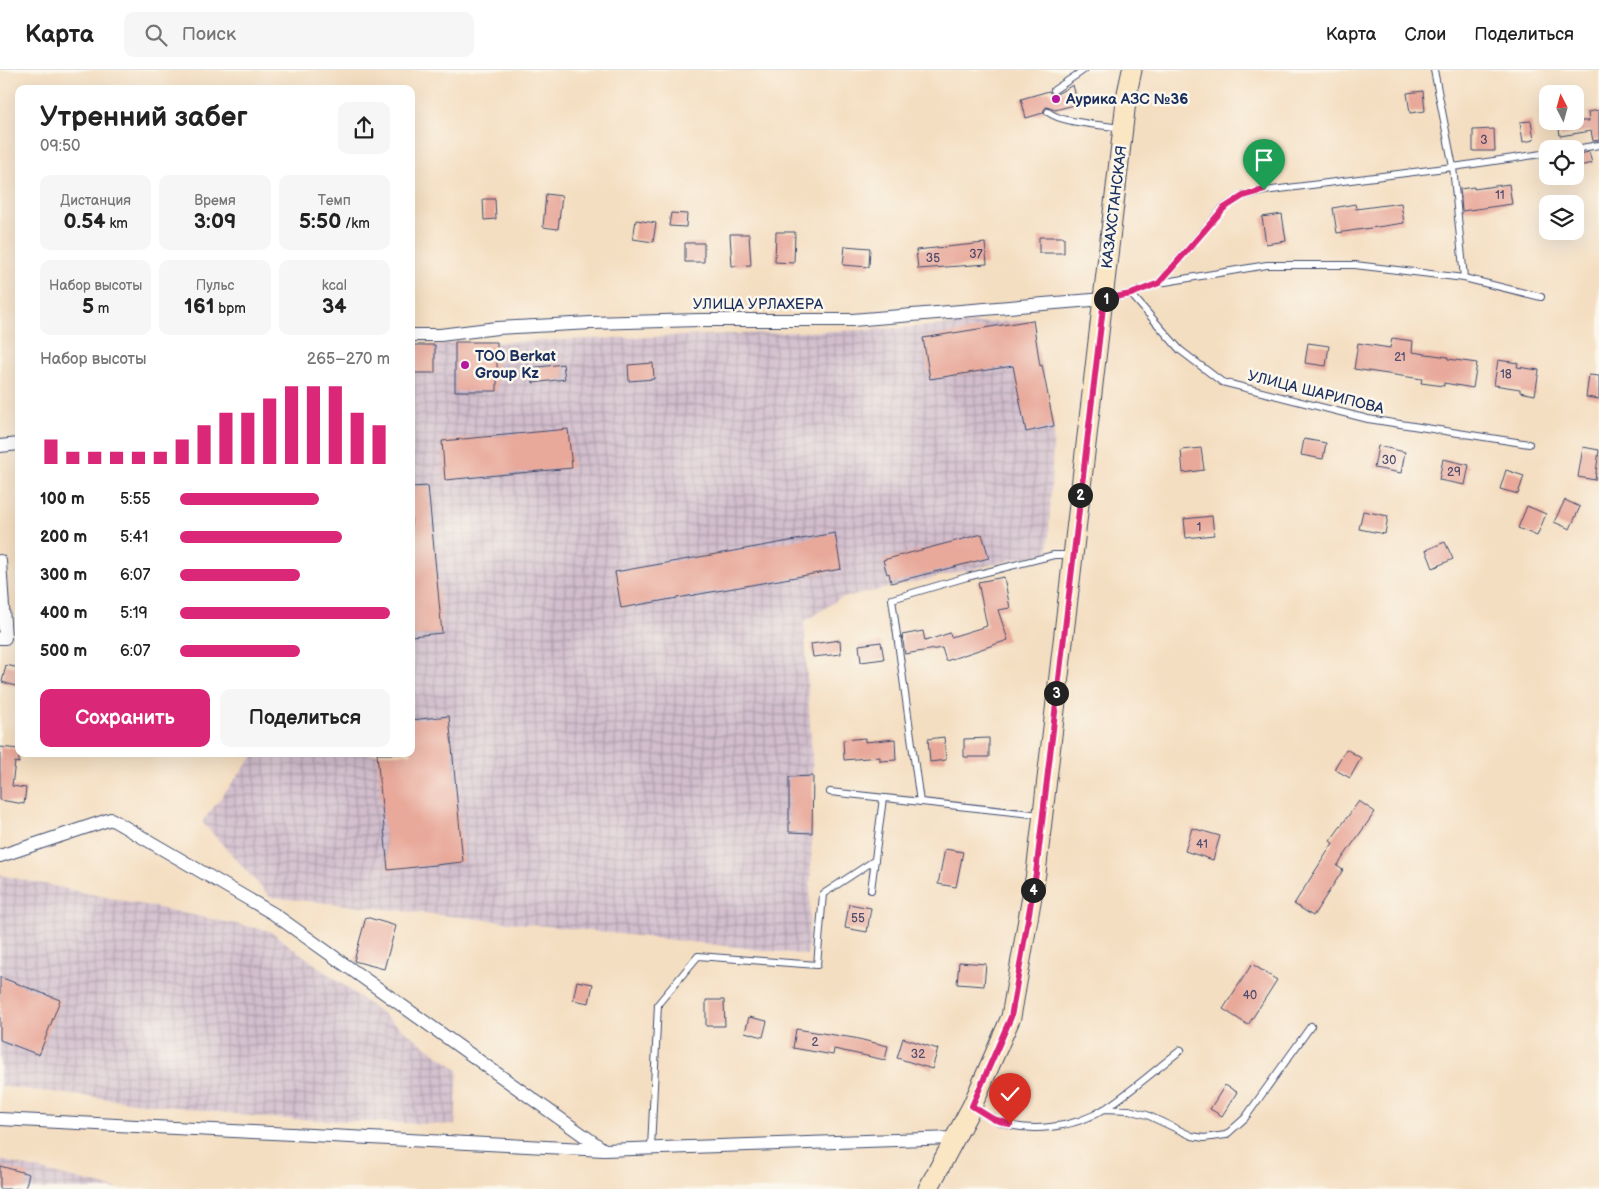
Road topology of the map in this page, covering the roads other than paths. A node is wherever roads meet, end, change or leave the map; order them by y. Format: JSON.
{"nodes":[{"id":1,"x":1084,"y":70,"type":"edge"},
{"id":2,"x":1132,"y":70,"type":"edge"},
{"id":3,"x":1434,"y":70,"type":"edge"},
{"id":4,"x":1054,"y":90,"type":"dead end"},
{"id":5,"x":1048,"y":112,"type":"dead end"},
{"id":6,"x":1123,"y":128,"type":"junction"},
{"id":7,"x":1599,"y":145,"type":"edge"},
{"id":8,"x":1584,"y":148,"type":"edge"},
{"id":9,"x":1539,"y":154,"type":"edge"},
{"id":10,"x":1452,"y":167,"type":"junction"},
{"id":11,"x":1464,"y":278,"type":"junction"},
{"id":12,"x":1159,"y":283,"type":"junction"},
{"id":13,"x":1131,"y":294,"type":"junction"},
{"id":14,"x":1541,"y":297,"type":"dead end"},
{"id":15,"x":1104,"y":299,"type":"junction"},
{"id":16,"x":415,"y":335,"type":"edge"},
{"id":17,"x":15,"y":444,"type":"edge"},
{"id":18,"x":1529,"y":444,"type":"dead end"},
{"id":19,"x":0,"y":446,"type":"edge"},
{"id":20,"x":1073,"y":555,"type":"junction"},
{"id":21,"x":0,"y":561,"type":"edge"},
{"id":22,"x":0,"y":638,"type":"edge"},
{"id":23,"x":830,"y":792,"type":"dead end"},
{"id":24,"x":883,"y":798,"type":"junction"},
{"id":25,"x":920,"y":802,"type":"junction"},
{"id":26,"x":1042,"y":815,"type":"junction"},
{"id":27,"x":0,"y":856,"type":"edge"},
{"id":28,"x":875,"y":860,"type":"junction"},
{"id":29,"x":871,"y":890,"type":"dead end"},
{"id":30,"x":1310,"y":1026,"type":"dead end"},
{"id":31,"x":1181,"y":1050,"type":"dead end"},
{"id":32,"x":972,"y":1106,"type":"junction"},
{"id":33,"x":1104,"y":1109,"type":"junction"},
{"id":34,"x":0,"y":1119,"type":"edge"},
{"id":35,"x":954,"y":1138,"type":"junction"},
{"id":36,"x":651,"y":1148,"type":"junction"},
{"id":37,"x":604,"y":1150,"type":"junction"},
{"id":38,"x":928,"y":1189,"type":"edge"}],
"edges":[{"from":1,"to":4,"type":"lane"},
{"from":2,"to":6,"type":"main road","name":"КАЗАХСТАНСКАЯ"},
{"from":3,"to":10,"type":"lane"},
{"from":5,"to":6,"type":"lane"},
{"from":6,"to":15,"type":"main road","name":"КАЗАХСТАНСКАЯ"},
{"from":7,"to":8,"type":"lane"},
{"from":9,"to":10,"type":"lane"},
{"from":10,"to":11,"type":"lane"},
{"from":10,"to":12,"type":"lane"},
{"from":11,"to":12,"type":"lane"},
{"from":11,"to":14,"type":"lane"},
{"from":12,"to":13,"type":"lane"},
{"from":13,"to":15,"type":"lane"},
{"from":13,"to":18,"type":"lane","name":"УЛИЦА ШАРИПОВА"},
{"from":15,"to":16,"type":"street","name":"УЛИЦА УРЛАХЕРА"},
{"from":15,"to":20,"type":"main road","name":"КАЗАХСТАНСКАЯ"},
{"from":17,"to":19,"type":"street"},
{"from":20,"to":25,"type":"lane"},
{"from":20,"to":26,"type":"main road","name":"КАЗАХСТАНСКАЯ"},
{"from":21,"to":22,"type":"street"},
{"from":23,"to":24,"type":"lane"},
{"from":24,"to":25,"type":"lane"},
{"from":24,"to":28,"type":"lane"},
{"from":25,"to":26,"type":"lane"},
{"from":26,"to":32,"type":"main road","name":"КАЗАХСТАНСКАЯ"},
{"from":27,"to":37,"type":"street"},
{"from":28,"to":29,"type":"lane"},
{"from":28,"to":36,"type":"lane"},
{"from":30,"to":33,"type":"lane"},
{"from":31,"to":33,"type":"lane"},
{"from":32,"to":33,"type":"lane"},
{"from":32,"to":35,"type":"main road","name":"КАЗАХСТАНСКАЯ"},
{"from":34,"to":37,"type":"street"},
{"from":35,"to":36,"type":"street"},
{"from":35,"to":38,"type":"main road","name":"КАЗАХСТАНСКАЯ"},
{"from":36,"to":37,"type":"street"}]}
